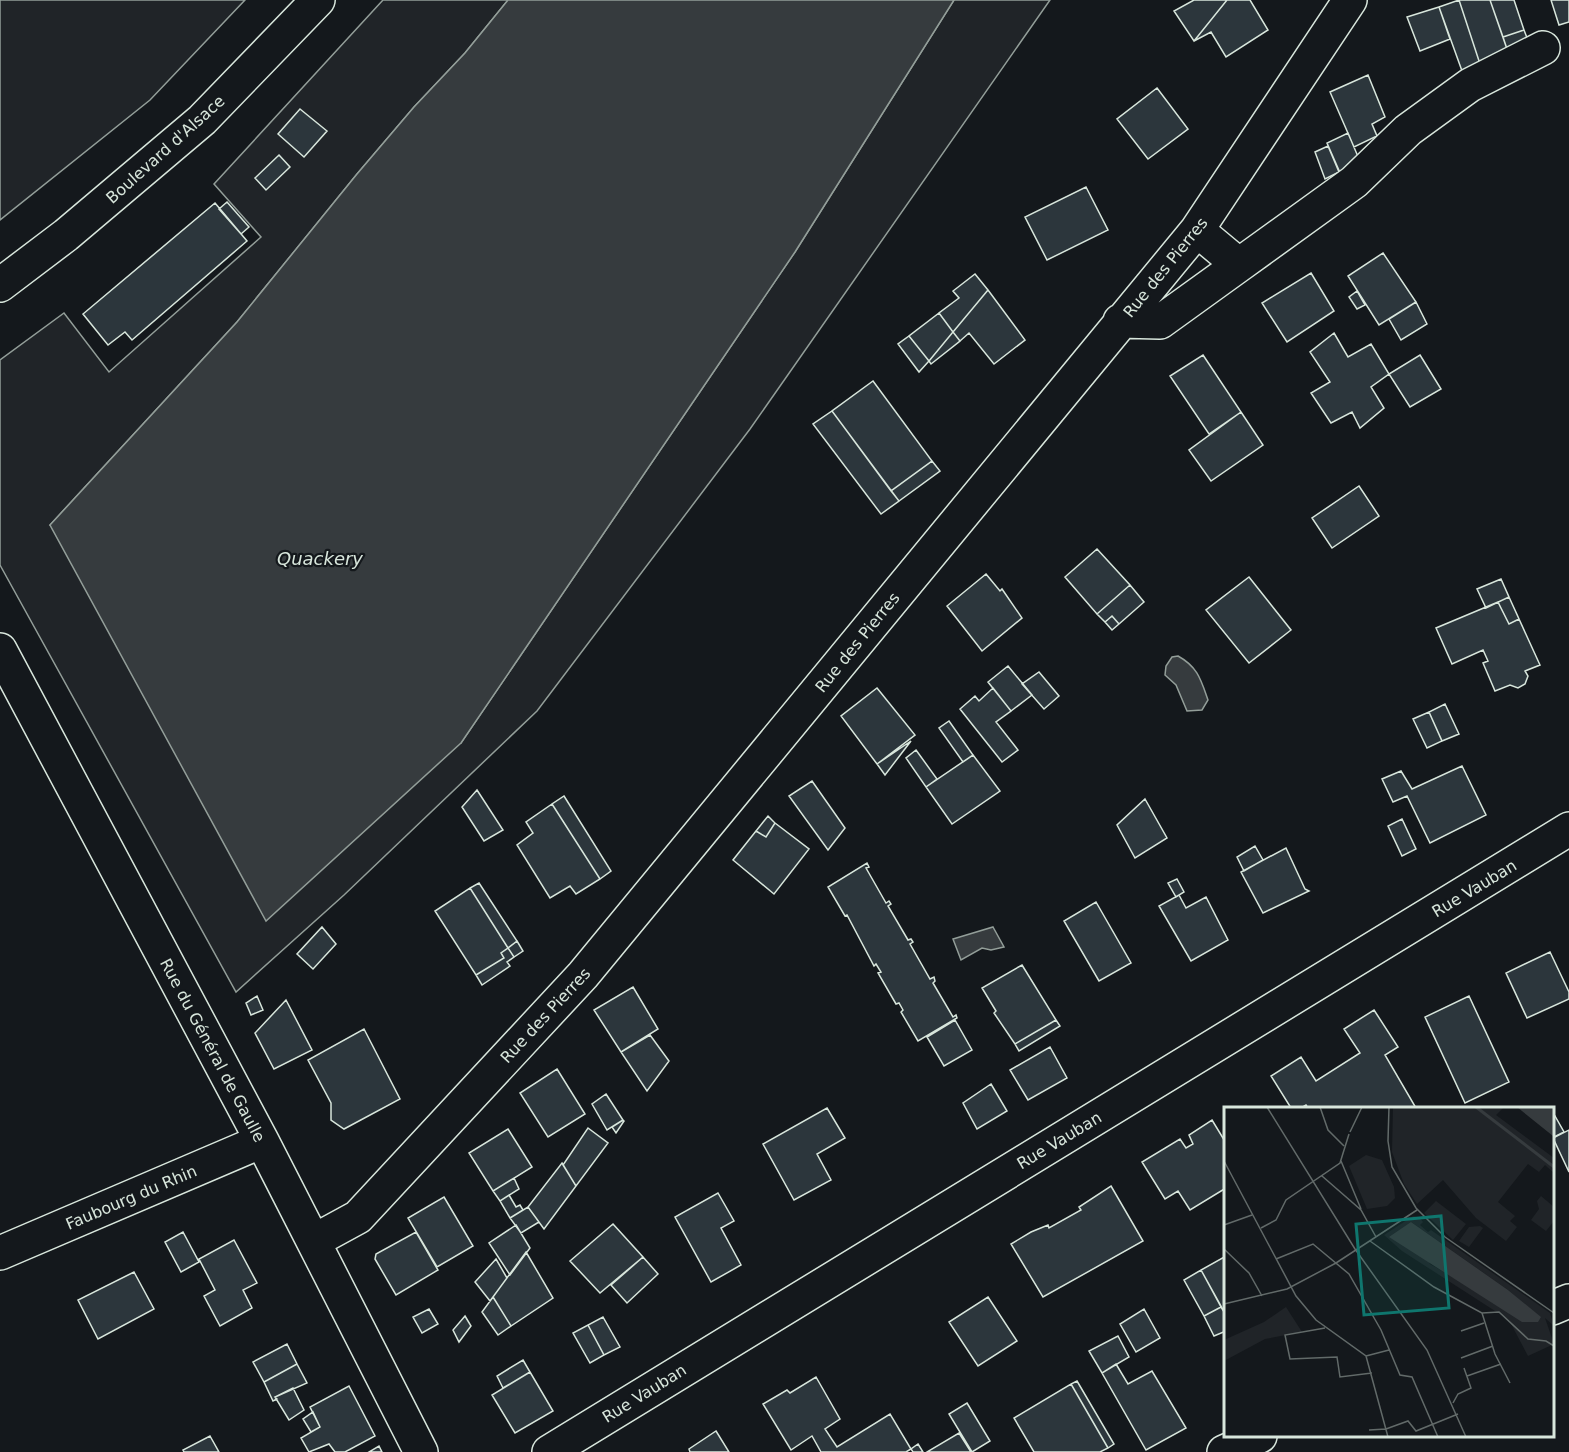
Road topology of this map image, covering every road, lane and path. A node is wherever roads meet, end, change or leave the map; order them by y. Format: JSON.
{"nodes":[{"id":1,"x":318,"y":0,"type":"edge"},
{"id":2,"x":1350,"y":0,"type":"edge"},
{"id":3,"x":1543,"y":48,"type":"dead end"},
{"id":4,"x":1197,"y":231,"type":"junction"},
{"id":5,"x":1239,"y":265,"type":"junction"},
{"id":6,"x":0,"y":285,"type":"edge"},
{"id":7,"x":1120,"y":321,"type":"junction"},
{"id":8,"x":0,"y":650,"type":"edge"},
{"id":9,"x":1569,"y":829,"type":"edge"},
{"id":10,"x":262,"y":1141,"type":"junction"},
{"id":11,"x":314,"y":1240,"type":"junction"},
{"id":12,"x":0,"y":1253,"type":"edge"},
{"id":13,"x":1569,"y":1301,"type":"edge"},
{"id":14,"x":1554,"y":1307,"type":"edge"},
{"id":15,"x":1258,"y":1437,"type":"edge"},
{"id":16,"x":421,"y":1452,"type":"edge"},
{"id":17,"x":549,"y":1452,"type":"edge"},
{"id":18,"x":1224,"y":1452,"type":"edge"}],
"edges":[{"from":1,"to":6,"type":"street","name":"Boulevard d'Alsace"},
{"from":2,"to":4,"type":"street","name":"Rue des Pierres"},
{"from":3,"to":5,"type":"street"},
{"from":4,"to":5,"type":"street"},
{"from":4,"to":7,"type":"street","name":"Rue des Pierres"},
{"from":5,"to":7,"type":"street"},
{"from":7,"to":11,"type":"street","name":"Rue des Pierres"},
{"from":8,"to":10,"type":"street","name":"Rue du Général de Gaulle"},
{"from":9,"to":17,"type":"street","name":"Rue Vauban"},
{"from":10,"to":11,"type":"street","name":"Rue du Général de Gaulle"},
{"from":10,"to":12,"type":"street","name":"Faubourg du Rhin"},
{"from":11,"to":16,"type":"street","name":"Rue du Général de Gaulle"},
{"from":13,"to":14,"type":"street"},
{"from":15,"to":18,"type":"street"}]}
